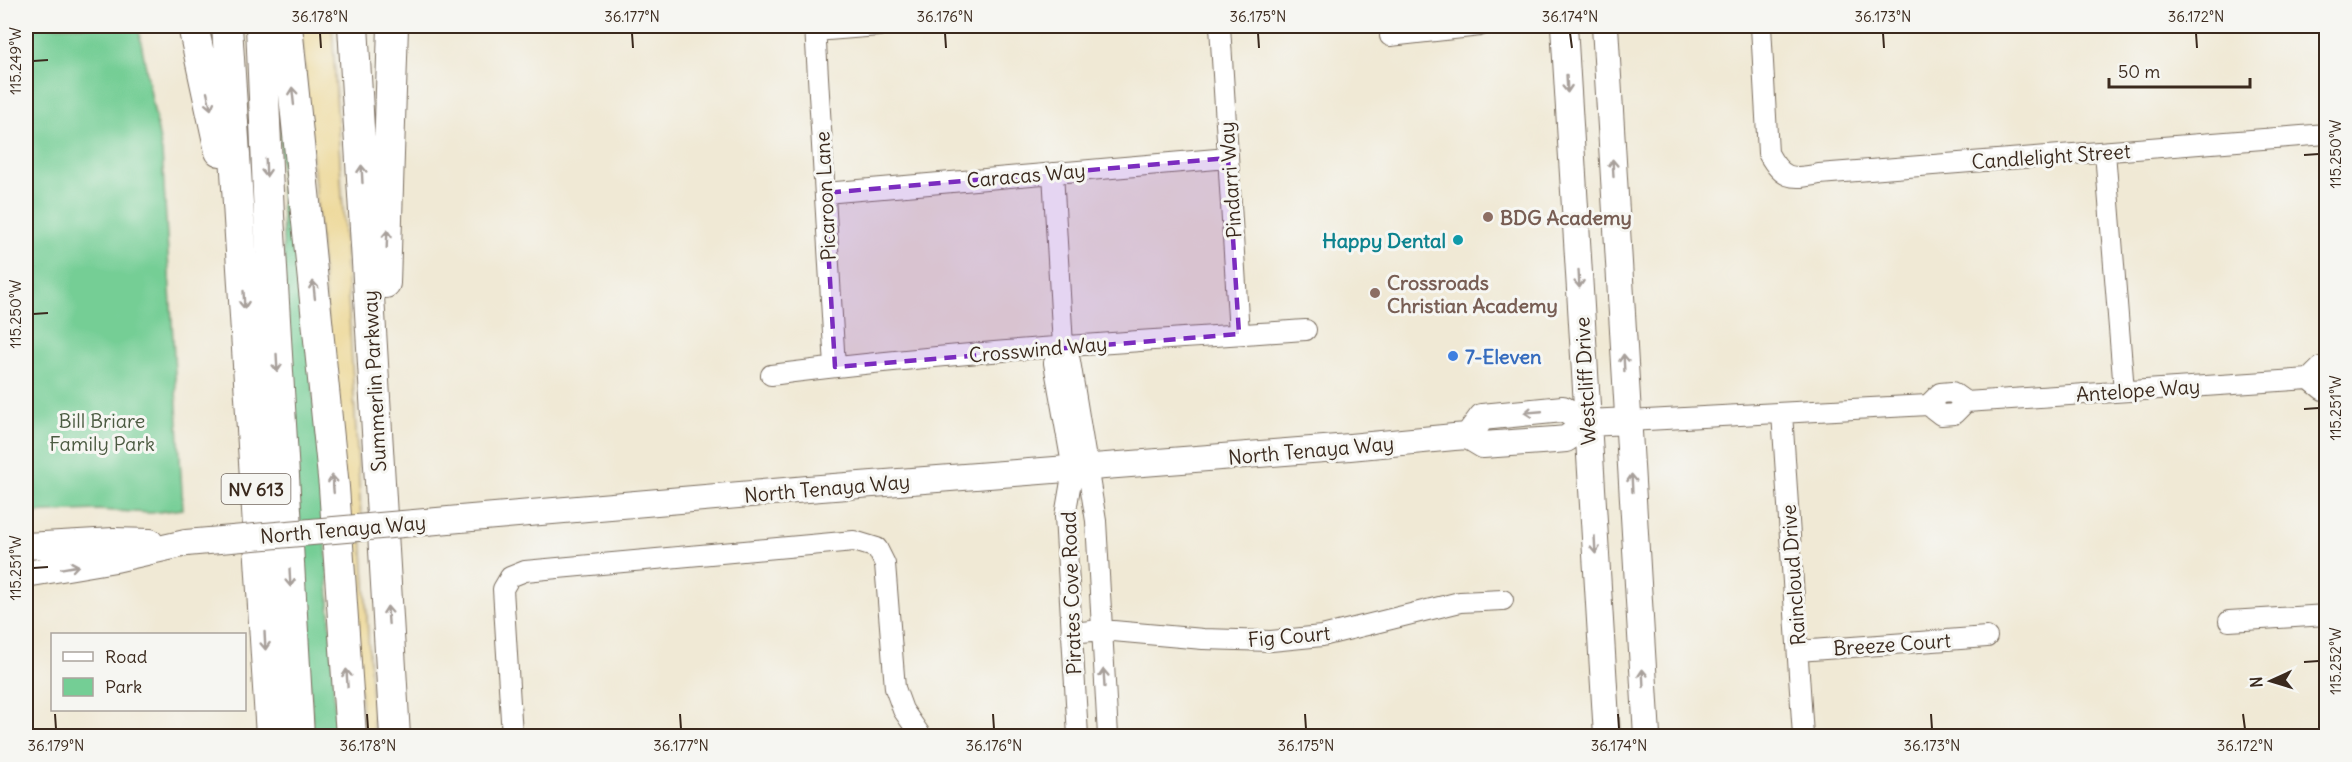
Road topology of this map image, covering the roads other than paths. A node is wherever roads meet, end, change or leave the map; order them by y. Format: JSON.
{"nodes":[{"id":1,"x":193,"y":26,"type":"edge"},
{"id":2,"x":227,"y":26,"type":"edge"},
{"id":3,"x":261,"y":26,"type":"edge"},
{"id":4,"x":287,"y":26,"type":"edge"},
{"id":5,"x":352,"y":26,"type":"edge"},
{"id":6,"x":878,"y":26,"type":"edge"},
{"id":7,"x":1220,"y":26,"type":"edge"},
{"id":8,"x":1480,"y":26,"type":"edge"},
{"id":9,"x":1564,"y":26,"type":"edge"},
{"id":10,"x":1605,"y":26,"type":"edge"},
{"id":11,"x":1761,"y":26,"type":"edge"},
{"id":12,"x":815,"y":28,"type":"edge"},
{"id":13,"x":395,"y":32,"type":"edge"},
{"id":14,"x":1390,"y":36,"type":"dead end"},
{"id":15,"x":2326,"y":134,"type":"edge"},
{"id":16,"x":2105,"y":152,"type":"junction"},
{"id":17,"x":1228,"y":158,"type":"junction"},
{"id":18,"x":1053,"y":173,"type":"junction"},
{"id":19,"x":825,"y":193,"type":"junction"},
{"id":20,"x":240,"y":242,"type":"junction"},
{"id":21,"x":1306,"y":330,"type":"dead end"},
{"id":22,"x":1239,"y":334,"type":"junction"},
{"id":23,"x":1063,"y":346,"type":"junction"},
{"id":24,"x":835,"y":367,"type":"junction"},
{"id":25,"x":2326,"y":367,"type":"edge"},
{"id":26,"x":771,"y":375,"type":"dead end"},
{"id":27,"x":2309,"y":379,"type":"junction"},
{"id":28,"x":2326,"y":390,"type":"edge"},
{"id":29,"x":2124,"y":391,"type":"junction"},
{"id":30,"x":1782,"y":413,"type":"junction"},
{"id":31,"x":1608,"y":422,"type":"junction"},
{"id":32,"x":379,"y":465,"type":"junction"},
{"id":33,"x":1079,"y":469,"type":"junction"},
{"id":34,"x":73,"y":544,"type":"junction"},
{"id":35,"x":26,"y":546,"type":"edge"},
{"id":36,"x":115,"y":550,"type":"junction"},
{"id":37,"x":26,"y":560,"type":"edge"},
{"id":38,"x":26,"y":574,"type":"edge"},
{"id":39,"x":1503,"y":600,"type":"dead end"},
{"id":40,"x":2326,"y":615,"type":"edge"},
{"id":41,"x":2229,"y":621,"type":"dead end"},
{"id":42,"x":1102,"y":630,"type":"junction"},
{"id":43,"x":1071,"y":633,"type":"junction"},
{"id":44,"x":1987,"y":638,"type":"dead end"},
{"id":45,"x":1798,"y":651,"type":"junction"},
{"id":46,"x":271,"y":736,"type":"edge"},
{"id":47,"x":299,"y":736,"type":"edge"},
{"id":48,"x":351,"y":736,"type":"edge"},
{"id":49,"x":395,"y":736,"type":"edge"},
{"id":50,"x":512,"y":736,"type":"edge"},
{"id":51,"x":921,"y":736,"type":"edge"},
{"id":52,"x":1078,"y":736,"type":"edge"},
{"id":53,"x":1108,"y":736,"type":"edge"},
{"id":54,"x":1607,"y":736,"type":"edge"},
{"id":55,"x":1647,"y":736,"type":"edge"},
{"id":56,"x":1803,"y":736,"type":"edge"}],
"edges":[{"from":1,"to":20,"type":"highway","one_way":true},
{"from":2,"to":20,"type":"highway"},
{"from":3,"to":47,"type":"highway","one_way":true},
{"from":48,"to":4,"type":"highway","one_way":true},
{"from":32,"to":5,"type":"highway","name":"Summerlin Parkway","one_way":true},
{"from":6,"to":12,"type":"street"},
{"from":7,"to":17,"type":"street","name":"Pindarri Way"},
{"from":8,"to":14,"type":"street"},
{"from":9,"to":31,"type":"main road","name":"Westcliff Drive","one_way":true},
{"from":31,"to":10,"type":"main road","name":"Westcliff Drive","one_way":true},
{"from":11,"to":16,"type":"street","name":"Candlelight Street"},
{"from":12,"to":19,"type":"street","name":"Picaroon Lane"},
{"from":32,"to":13,"type":"highway","one_way":true},
{"from":15,"to":16,"type":"street","name":"Candlelight Street"},
{"from":16,"to":29,"type":"street"},
{"from":17,"to":18,"type":"street","name":"Caracas Way"},
{"from":17,"to":22,"type":"street","name":"Pindarri Way"},
{"from":18,"to":19,"type":"street","name":"Caracas Way"},
{"from":18,"to":23,"type":"street","name":"Pirates Cove Road"},
{"from":19,"to":24,"type":"street","name":"Picaroon Lane"},
{"from":20,"to":46,"type":"highway","number":"NV 613","one_way":true},
{"from":21,"to":22,"type":"street","name":"Crosswind Way"},
{"from":22,"to":23,"type":"street","name":"Crosswind Way"},
{"from":23,"to":24,"type":"street","name":"Crosswind Way"},
{"from":23,"to":33,"type":"street","name":"Pirates Cove Road"},
{"from":24,"to":26,"type":"street","name":"Crosswind Way"},
{"from":25,"to":27,"type":"street"},
{"from":27,"to":28,"type":"street"},
{"from":27,"to":29,"type":"street","name":"Antelope Way"},
{"from":29,"to":30,"type":"street","name":"Antelope Way"},
{"from":30,"to":31,"type":"street","name":"Antelope Way"},
{"from":30,"to":45,"type":"street","name":"Raincloud Drive"},
{"from":31,"to":33,"type":"main road","name":"North Tenaya Way"},
{"from":31,"to":54,"type":"main road","name":"Westcliff Drive","one_way":true},
{"from":55,"to":31,"type":"main road","name":"Westcliff Drive","one_way":true},
{"from":49,"to":32,"type":"highway","name":"Summerlin Parkway","one_way":true},
{"from":33,"to":36,"type":"main road","name":"North Tenaya Way","bridge":true},
{"from":33,"to":42,"type":"street","name":"Pirates Cove Road"},
{"from":33,"to":43,"type":"street","name":"Pirates Cove Road"},
{"from":34,"to":35,"type":"main road","name":"North Tenaya Way"},
{"from":34,"to":36,"type":"main road","name":"North Tenaya Way"},
{"from":34,"to":37,"type":"main road"},
{"from":38,"to":36,"type":"main road","name":"North Tenaya Way","one_way":true},
{"from":39,"to":42,"type":"street","name":"Fig Court"},
{"from":40,"to":41,"type":"street"},
{"from":42,"to":43,"type":"street","name":"Fig Court"},
{"from":53,"to":42,"type":"street","name":"Pirates Cove Road","one_way":true},
{"from":43,"to":52,"type":"street","name":"Pirates Cove Road"},
{"from":44,"to":45,"type":"street","name":"Breeze Court"},
{"from":45,"to":56,"type":"street","name":"Raincloud Drive"},
{"from":50,"to":51,"type":"street"}]}
